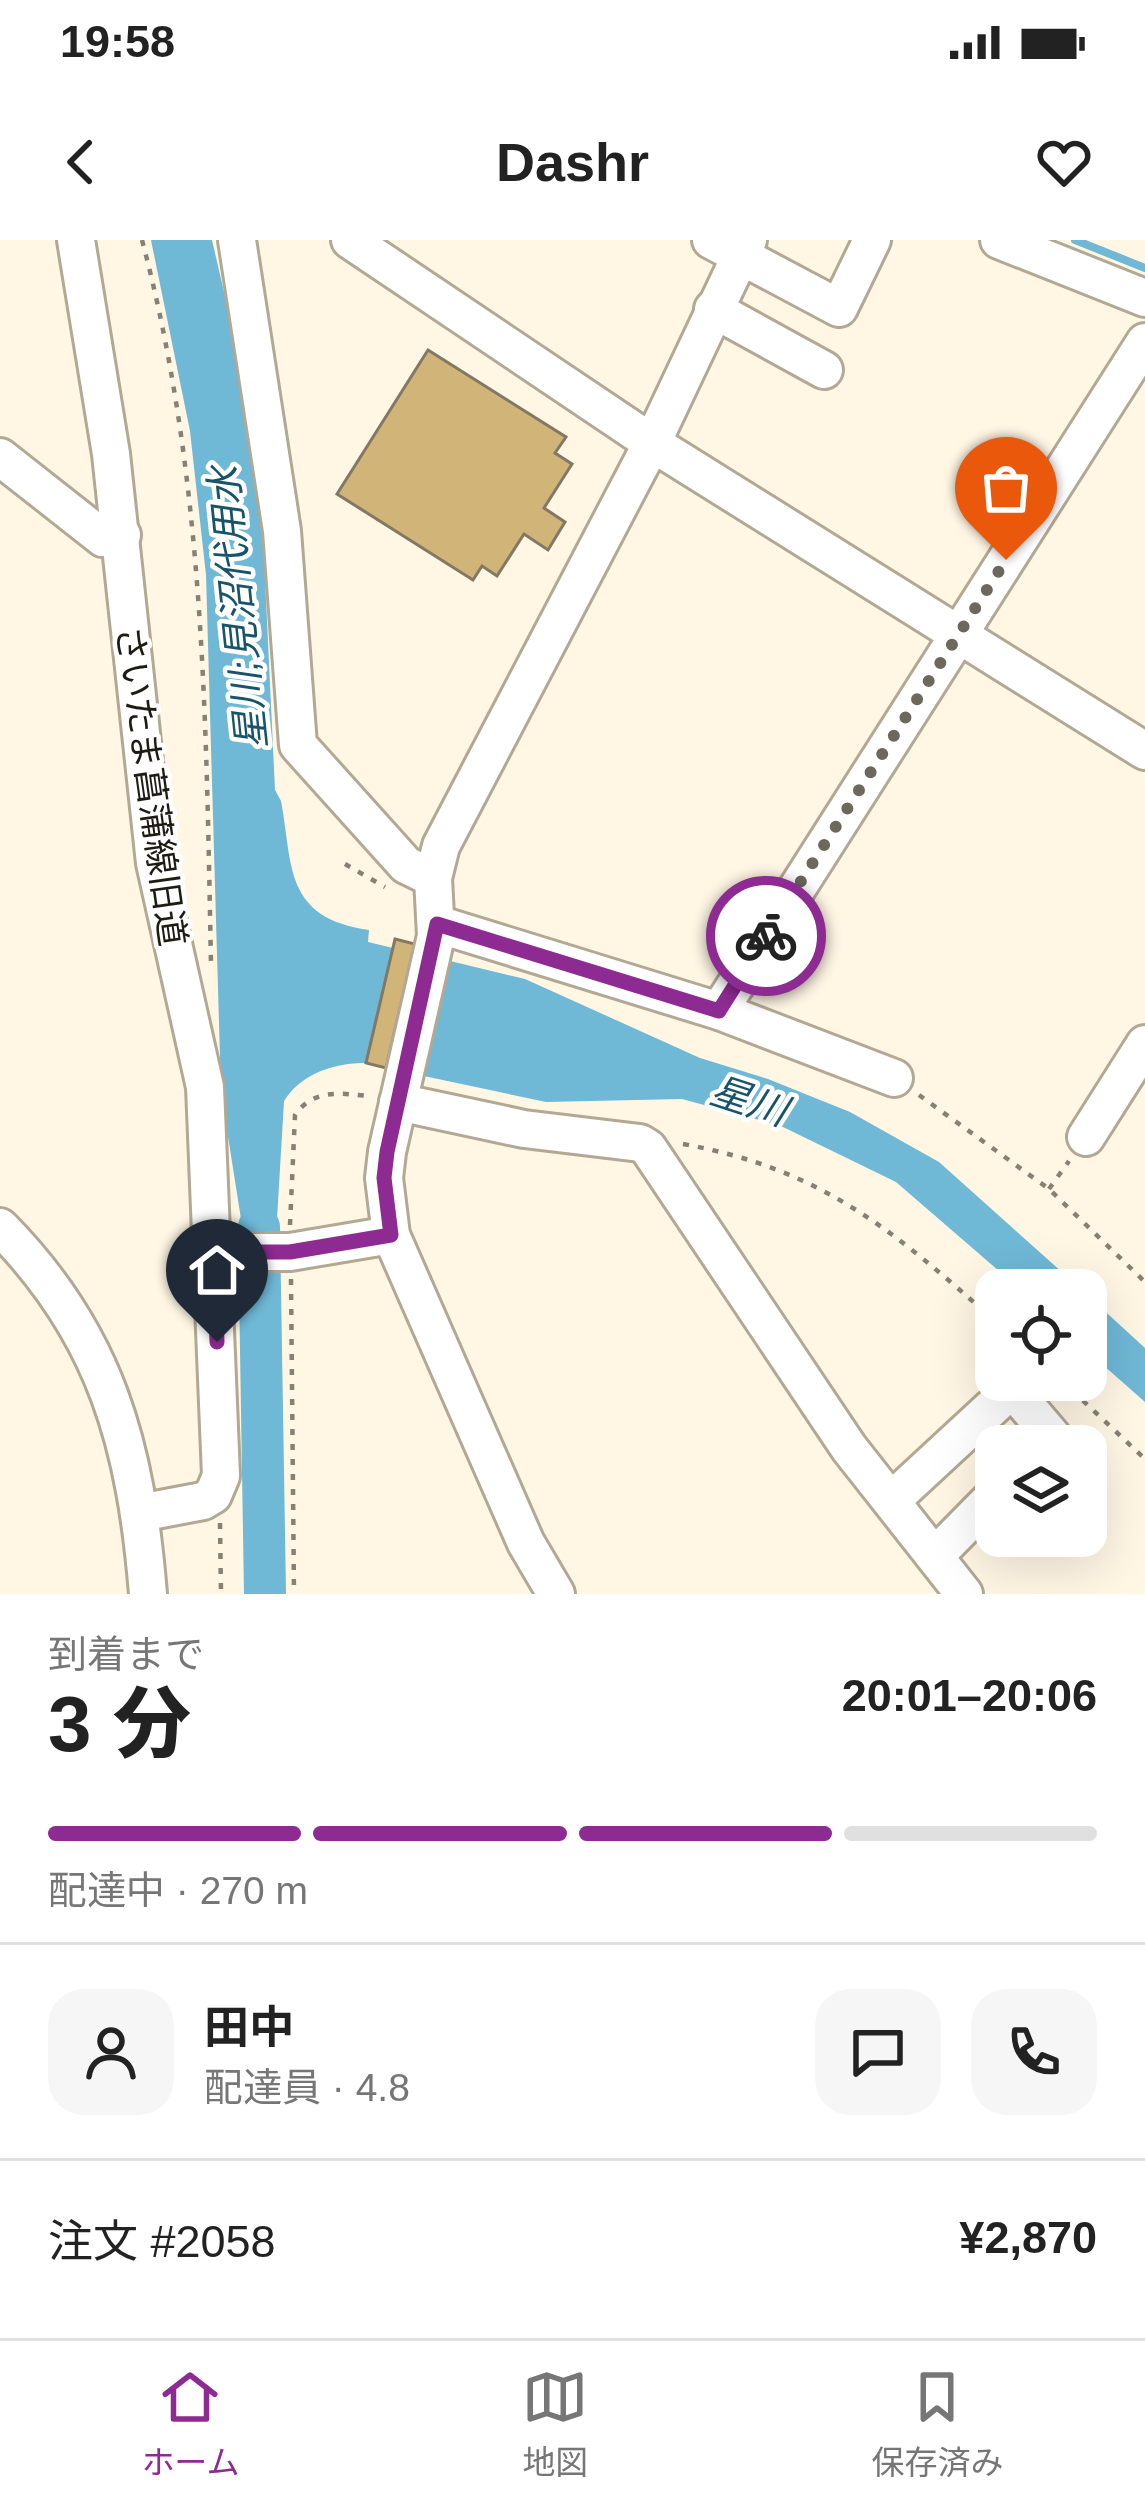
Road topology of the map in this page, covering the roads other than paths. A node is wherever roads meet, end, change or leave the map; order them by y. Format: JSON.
{"nodes":[{"id":1,"x":76,"y":240,"type":"edge"},
{"id":2,"x":237,"y":240,"type":"edge"},
{"id":3,"x":350,"y":240,"type":"edge"},
{"id":4,"x":872,"y":240,"type":"edge"},
{"id":5,"x":999,"y":240,"type":"edge"},
{"id":6,"x":733,"y":246,"type":"edge"},
{"id":7,"x":1145,"y":298,"type":"edge"},
{"id":8,"x":713,"y":309,"type":"junction"},
{"id":9,"x":1145,"y":342,"type":"edge"},
{"id":10,"x":824,"y":370,"type":"dead end"},
{"id":11,"x":652,"y":442,"type":"junction"},
{"id":12,"x":0,"y":457,"type":"edge"},
{"id":13,"x":122,"y":535,"type":"junction"},
{"id":14,"x":960,"y":633,"type":"junction"},
{"id":15,"x":1145,"y":751,"type":"edge"},
{"id":16,"x":433,"y":878,"type":"junction"},
{"id":17,"x":436,"y":930,"type":"junction"},
{"id":18,"x":719,"y":1011,"type":"junction"},
{"id":19,"x":1145,"y":1044,"type":"edge"},
{"id":20,"x":894,"y":1078,"type":"road end"},
{"id":21,"x":394,"y":1092,"type":"junction"},
{"id":22,"x":1086,"y":1137,"type":"dead end"},
{"id":23,"x":0,"y":1227,"type":"edge"},
{"id":24,"x":391,"y":1235,"type":"junction"},
{"id":25,"x":226,"y":1252,"type":"junction"},
{"id":26,"x":1043,"y":1425,"type":"edge"},
{"id":27,"x":892,"y":1500,"type":"junction"},
{"id":28,"x":139,"y":1502,"type":"junction"},
{"id":29,"x":975,"y":1515,"type":"edge"},
{"id":30,"x":935,"y":1556,"type":"junction"},
{"id":31,"x":148,"y":1594,"type":"edge"},
{"id":32,"x":556,"y":1594,"type":"edge"},
{"id":33,"x":964,"y":1594,"type":"edge"}],
"edges":[{"from":1,"to":13,"type":"street","name":"さいたま菖蒲線旧道"},
{"from":2,"to":16,"type":"street"},
{"from":3,"to":11,"type":"street"},
{"from":4,"to":6,"type":"street"},
{"from":5,"to":7,"type":"street"},
{"from":6,"to":8,"type":"street"},
{"from":8,"to":10,"type":"street"},
{"from":8,"to":11,"type":"street"},
{"from":9,"to":14,"type":"street"},
{"from":11,"to":14,"type":"street"},
{"from":11,"to":16,"type":"street"},
{"from":12,"to":13,"type":"street"},
{"from":13,"to":25,"type":"street","name":"さいたま菖蒲線旧道"},
{"from":14,"to":15,"type":"street"},
{"from":14,"to":18,"type":"street"},
{"from":16,"to":17,"type":"street"},
{"from":17,"to":18,"type":"street"},
{"from":17,"to":21,"type":"street"},
{"from":18,"to":20,"type":"street"},
{"from":19,"to":22,"type":"street"},
{"from":21,"to":24,"type":"street"},
{"from":21,"to":27,"type":"street"},
{"from":23,"to":28,"type":"street"},
{"from":24,"to":25,"type":"street"},
{"from":24,"to":32,"type":"street"},
{"from":25,"to":28,"type":"street","name":"さいたま菖蒲線旧道"},
{"from":26,"to":27,"type":"street"},
{"from":27,"to":30,"type":"street"},
{"from":28,"to":31,"type":"street"},
{"from":29,"to":30,"type":"street"},
{"from":30,"to":33,"type":"street"}]}
